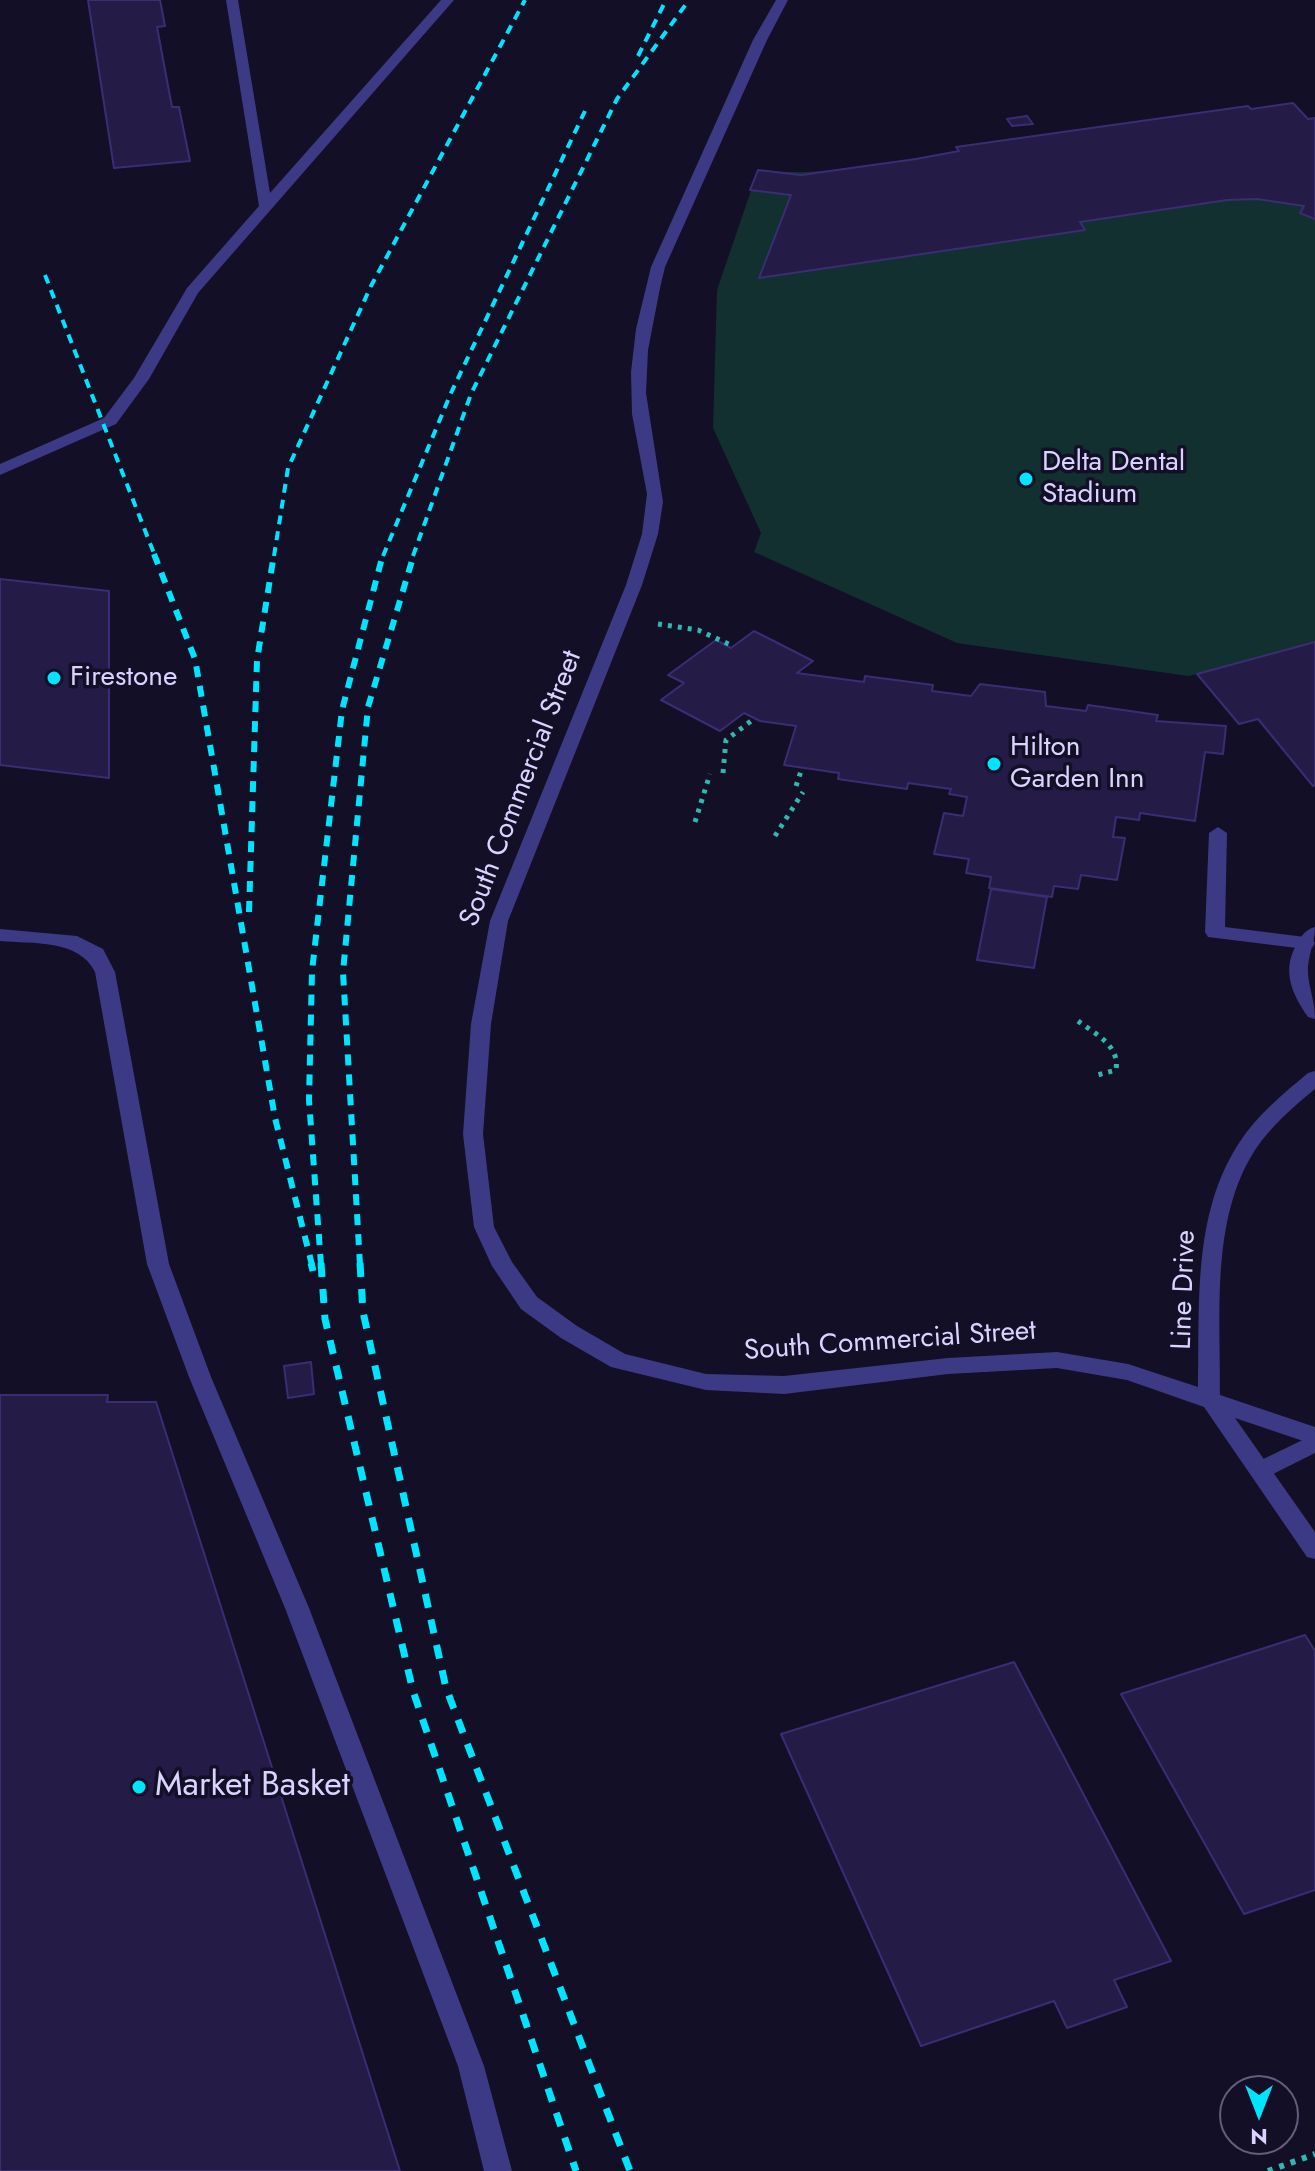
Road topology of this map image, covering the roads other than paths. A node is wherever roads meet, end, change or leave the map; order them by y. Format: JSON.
{"nodes":[{"id":1,"x":232,"y":0,"type":"edge"},
{"id":2,"x":448,"y":0,"type":"edge"},
{"id":3,"x":782,"y":0,"type":"edge"},
{"id":4,"x":265,"y":205,"type":"junction"},
{"id":5,"x":0,"y":470,"type":"edge"},
{"id":6,"x":1218,"y":833,"type":"dead end"},
{"id":7,"x":0,"y":935,"type":"edge"},
{"id":8,"x":1310,"y":938,"type":"edge"},
{"id":9,"x":1315,"y":1012,"type":"edge"},
{"id":10,"x":1315,"y":1078,"type":"edge"},
{"id":11,"x":1209,"y":1397,"type":"junction"},
{"id":12,"x":1315,"y":1436,"type":"edge"},
{"id":13,"x":1315,"y":1443,"type":"edge"},
{"id":14,"x":1261,"y":1470,"type":"junction"},
{"id":15,"x":1315,"y":1550,"type":"edge"},
{"id":16,"x":498,"y":2171,"type":"edge"}],
"edges":[{"from":1,"to":4,"type":"street"},
{"from":2,"to":4,"type":"street"},
{"from":3,"to":11,"type":"street","name":"South Commercial Street"},
{"from":4,"to":5,"type":"street"},
{"from":6,"to":8,"type":"street"},
{"from":7,"to":16,"type":"street"},
{"from":8,"to":9,"type":"street"},
{"from":10,"to":11,"type":"street","name":"Line Drive"},
{"from":11,"to":12,"type":"street","name":"South Commercial Street"},
{"from":11,"to":14,"type":"street"},
{"from":13,"to":14,"type":"street"},
{"from":14,"to":15,"type":"street"}]}
